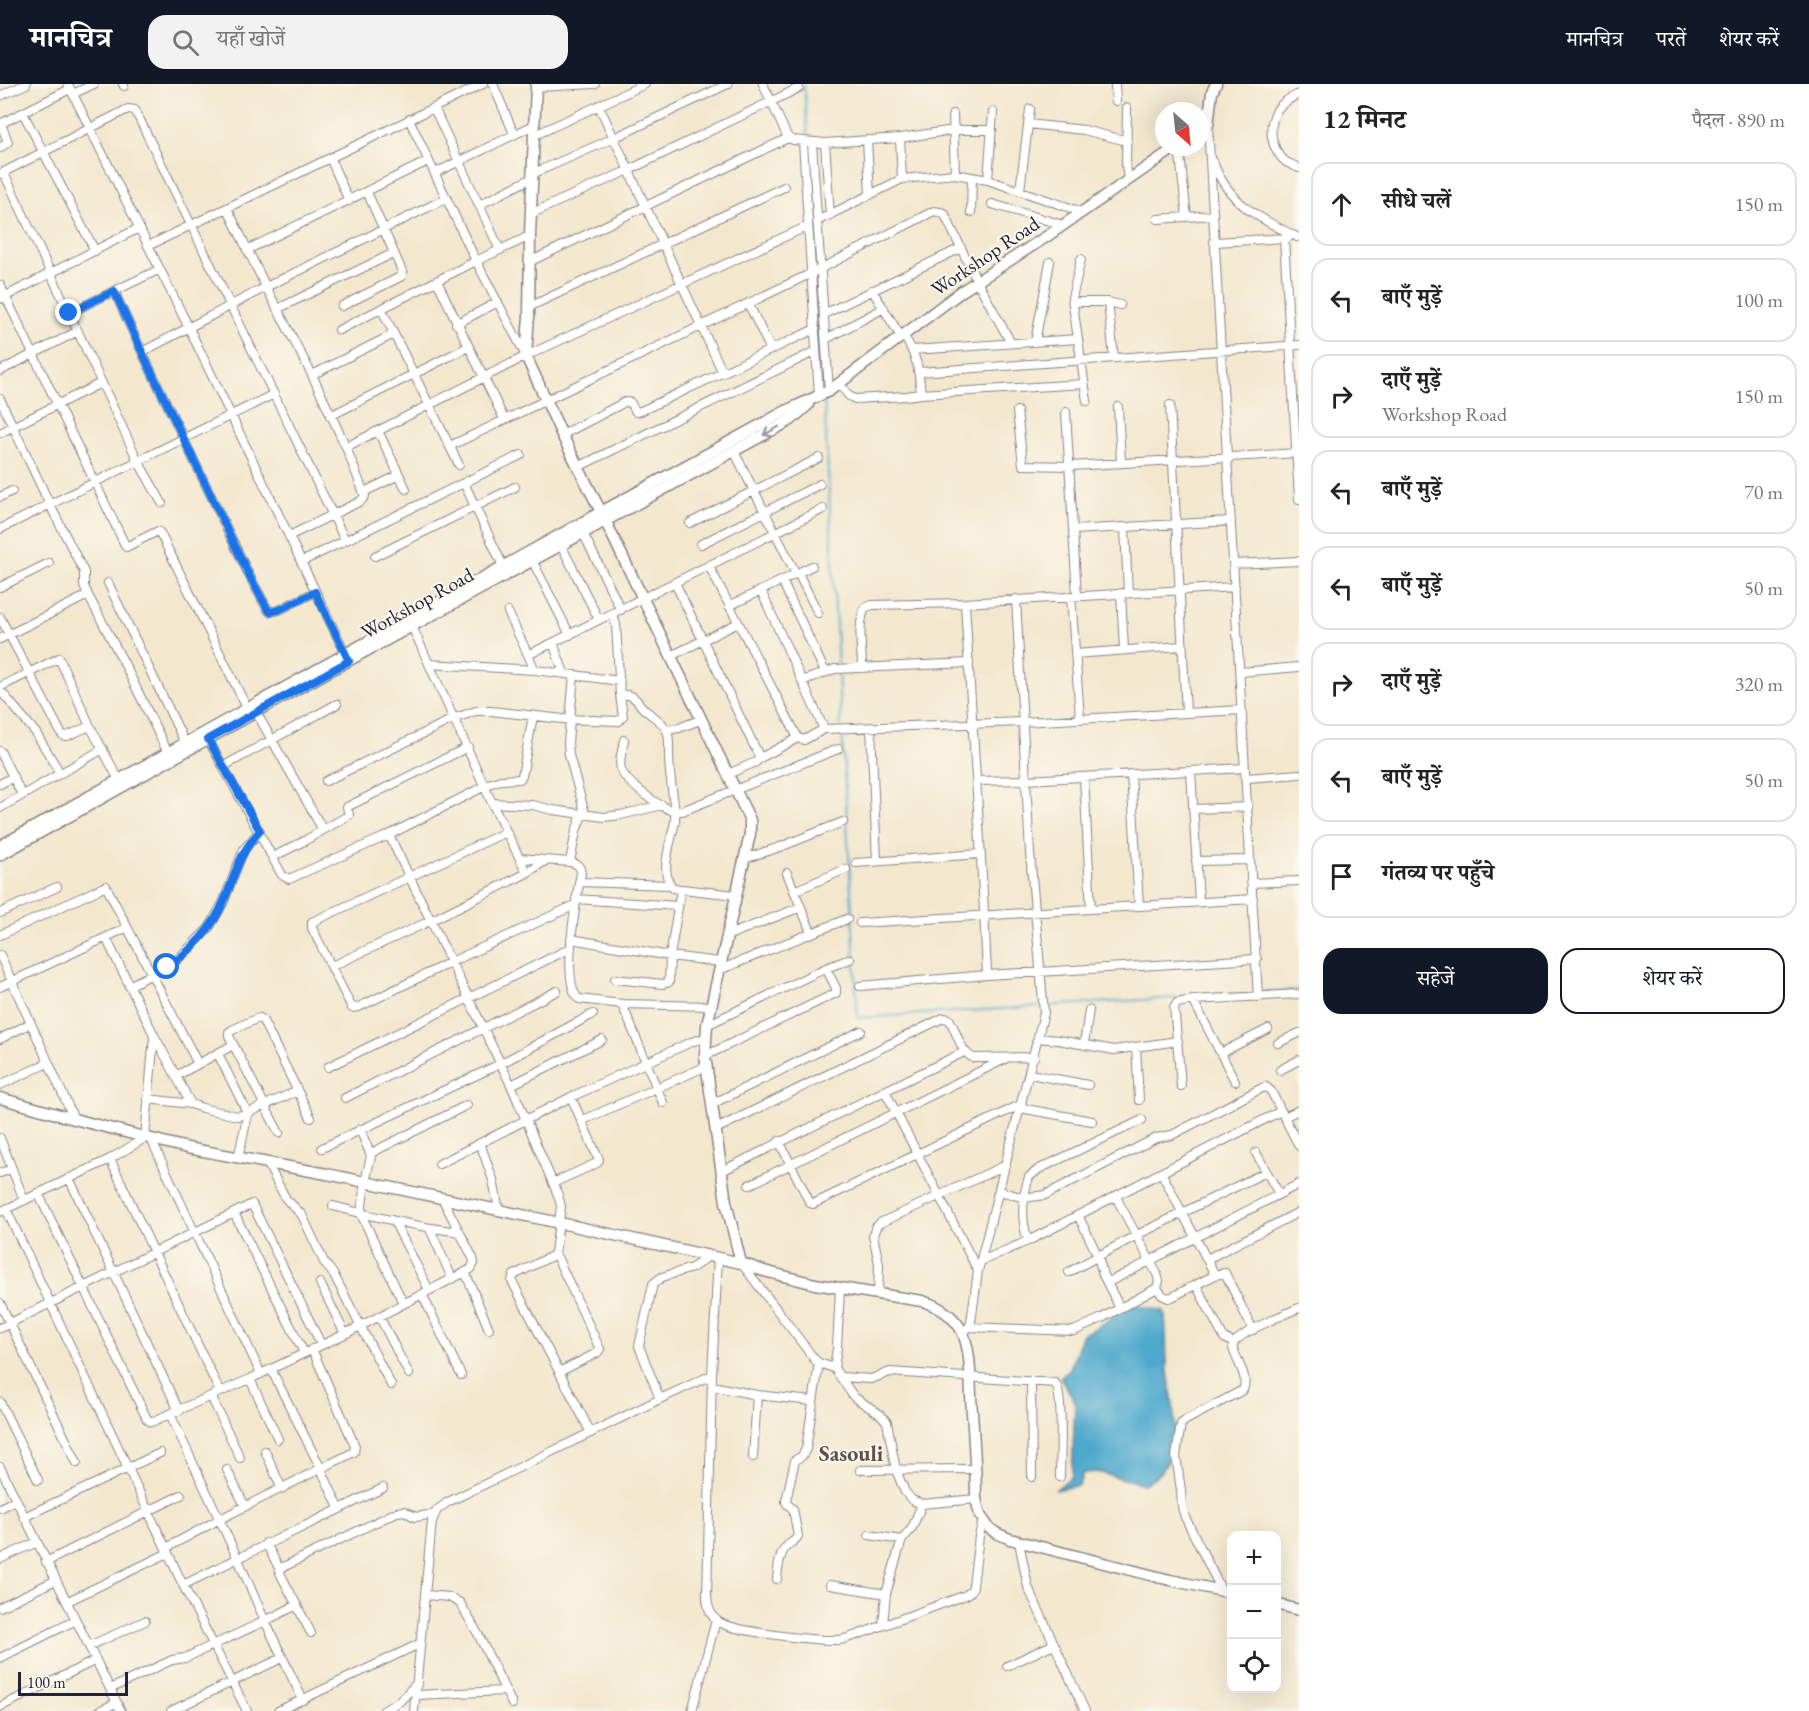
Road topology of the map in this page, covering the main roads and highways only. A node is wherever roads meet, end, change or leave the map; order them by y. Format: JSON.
{"nodes":[{"id":1,"x":1216,"y":84,"type":"edge"},
{"id":2,"x":536,"y":85,"type":"edge"},
{"id":3,"x":1209,"y":106,"type":"edge"},
{"id":4,"x":1164,"y":156,"type":"edge"},
{"id":5,"x":823,"y":394,"type":"junction"},
{"id":6,"x":603,"y":516,"type":"junction"},
{"id":7,"x":410,"y":622,"type":"junction"},
{"id":8,"x":251,"y":710,"type":"junction"},
{"id":9,"x":0,"y":846,"type":"edge"},
{"id":10,"x":0,"y":855,"type":"edge"},
{"id":11,"x":0,"y":1098,"type":"edge"},
{"id":12,"x":741,"y":1263,"type":"junction"},
{"id":13,"x":1227,"y":1592,"type":"edge"},
{"id":14,"x":1281,"y":1605,"type":"edge"},
{"id":15,"x":1299,"y":1610,"type":"edge"}],
"edges":[{"from":1,"to":3,"type":"main road"},
{"from":2,"to":6,"type":"main road"},
{"from":4,"to":5,"type":"main road","name":"Workshop Road"},
{"from":5,"to":6,"type":"main road","name":"Workshop Road"},
{"from":5,"to":6,"type":"main road","name":"Workshop Road","one_way":true},
{"from":6,"to":7,"type":"main road","name":"Workshop Road"},
{"from":6,"to":7,"type":"main road","name":"Workshop Road"},
{"from":6,"to":12,"type":"main road"},
{"from":7,"to":8,"type":"main road","name":"Workshop Road"},
{"from":8,"to":9,"type":"main road","name":"Workshop Road"},
{"from":8,"to":10,"type":"main road","name":"Workshop Road"},
{"from":11,"to":12,"type":"main road"},
{"from":12,"to":13,"type":"main road"},
{"from":14,"to":15,"type":"main road"}]}
